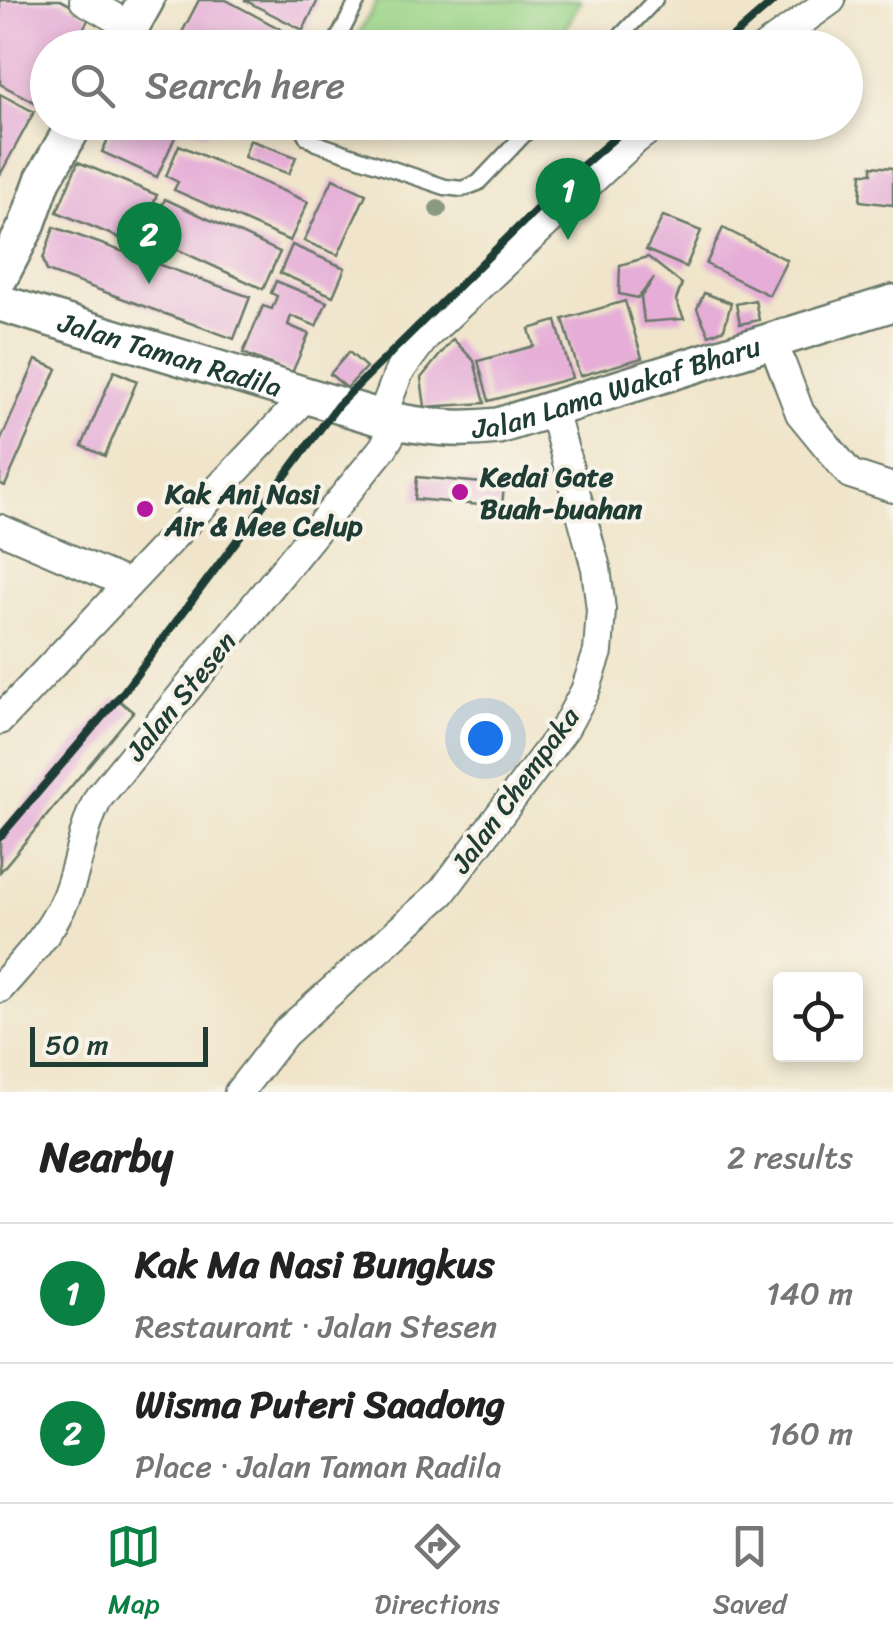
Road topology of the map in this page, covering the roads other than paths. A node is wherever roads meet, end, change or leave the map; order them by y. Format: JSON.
{"nodes":[{"id":1,"x":84,"y":0,"type":"edge"},
{"id":2,"x":358,"y":0,"type":"edge"},
{"id":3,"x":655,"y":0,"type":"edge"},
{"id":4,"x":830,"y":0,"type":"edge"},
{"id":5,"x":132,"y":25,"type":"edge"},
{"id":6,"x":342,"y":30,"type":"edge"},
{"id":7,"x":626,"y":30,"type":"edge"},
{"id":8,"x":789,"y":30,"type":"edge"},
{"id":9,"x":65,"y":140,"type":"edge"},
{"id":10,"x":311,"y":140,"type":"edge"},
{"id":11,"x":519,"y":140,"type":"edge"},
{"id":12,"x":635,"y":140,"type":"edge"},
{"id":13,"x":42,"y":180,"type":"junction"},
{"id":14,"x":0,"y":229,"type":"edge"},
{"id":15,"x":0,"y":277,"type":"edge"},
{"id":16,"x":0,"y":303,"type":"edge"},
{"id":17,"x":893,"y":303,"type":"edge"},
{"id":18,"x":773,"y":342,"type":"junction"},
{"id":19,"x":322,"y":400,"type":"junction"},
{"id":20,"x":553,"y":410,"type":"junction"},
{"id":21,"x":389,"y":420,"type":"junction"},
{"id":22,"x":893,"y":488,"type":"edge"},
{"id":23,"x":0,"y":529,"type":"edge"},
{"id":24,"x":128,"y":584,"type":"junction"},
{"id":25,"x":0,"y":720,"type":"edge"},
{"id":26,"x":0,"y":988,"type":"edge"},
{"id":27,"x":239,"y":1092,"type":"edge"}],
"edges":[{"from":1,"to":5,"type":"street"},
{"from":2,"to":6,"type":"lane"},
{"from":3,"to":7,"type":"lane"},
{"from":4,"to":8,"type":"street"},
{"from":9,"to":13,"type":"street"},
{"from":10,"to":11,"type":"lane"},
{"from":12,"to":21,"type":"street","name":"Jalan Stesen"},
{"from":13,"to":14,"type":"street"},
{"from":13,"to":15,"type":"street"},
{"from":16,"to":19,"type":"street","name":"Jalan Taman Radila"},
{"from":17,"to":18,"type":"street","name":"Jalan Lama Wakaf Bharu"},
{"from":18,"to":20,"type":"street","name":"Jalan Lama Wakaf Bharu"},
{"from":18,"to":22,"type":"street"},
{"from":19,"to":21,"type":"street","name":"Jalan Lama Wakaf Bharu"},
{"from":19,"to":24,"type":"street"},
{"from":20,"to":21,"type":"street","name":"Jalan Lama Wakaf Bharu"},
{"from":20,"to":27,"type":"street","name":"Jalan Chempaka"},
{"from":21,"to":26,"type":"street","name":"Jalan Stesen"},
{"from":23,"to":24,"type":"street"},
{"from":24,"to":25,"type":"street"}]}
